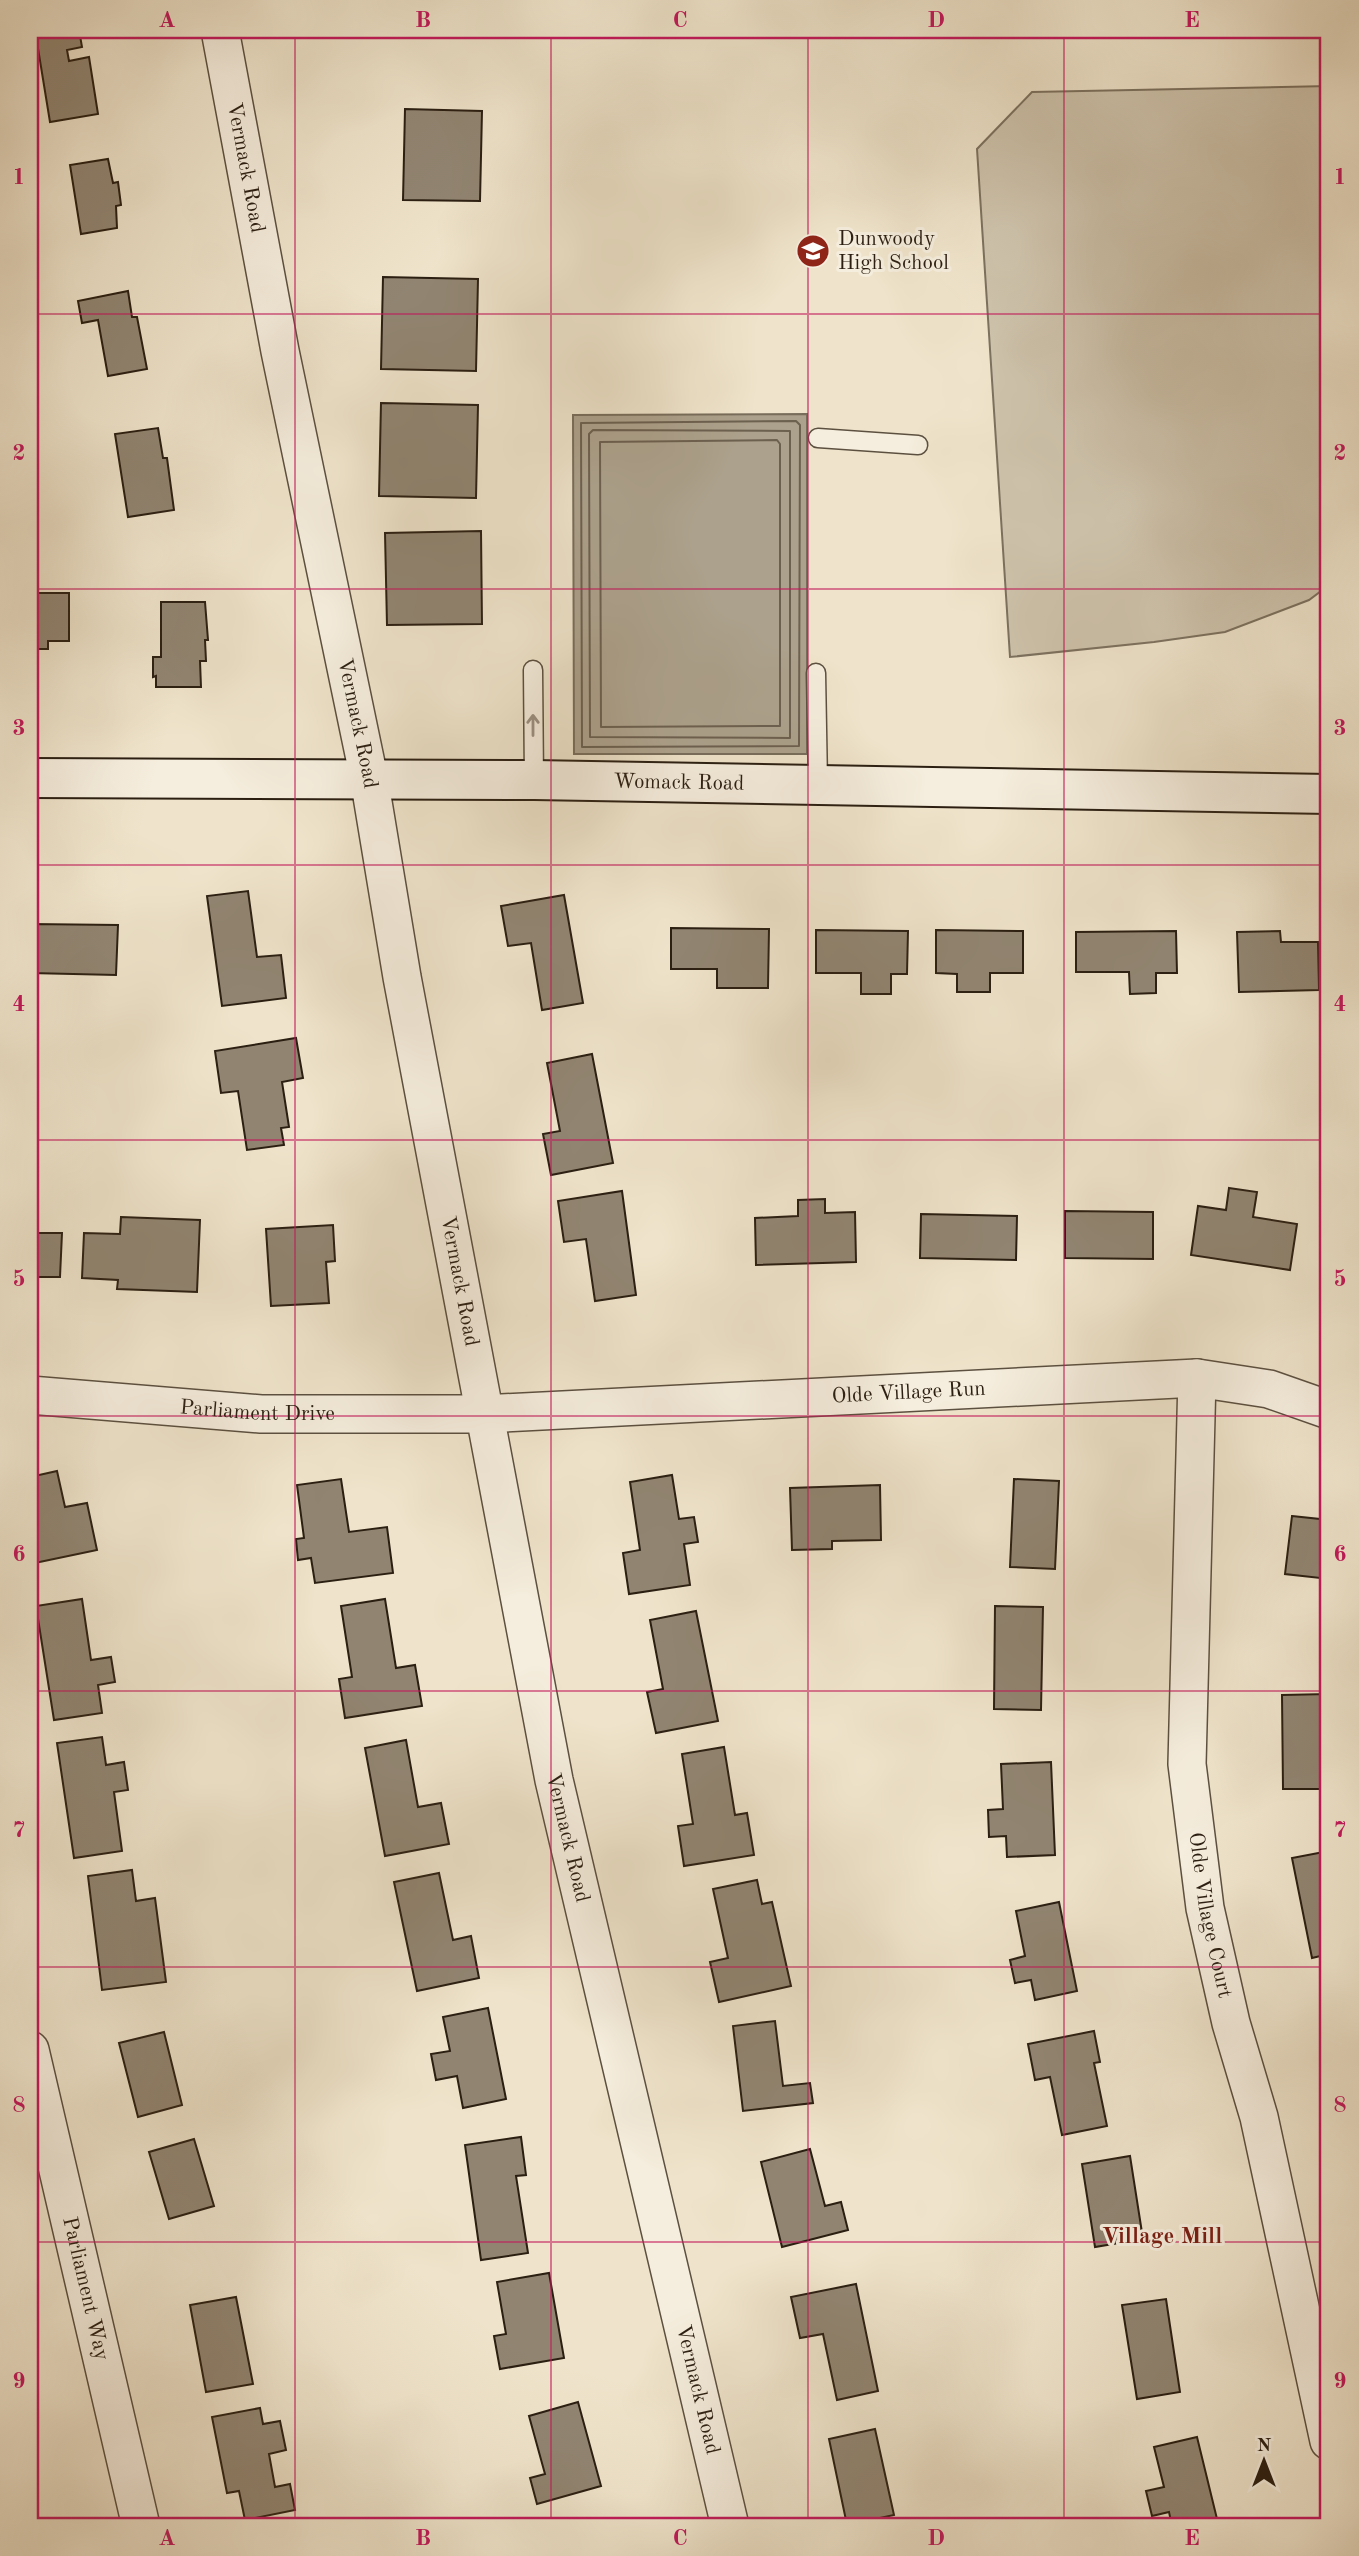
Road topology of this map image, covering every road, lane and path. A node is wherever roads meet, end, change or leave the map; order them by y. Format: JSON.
{"nodes":[{"id":1,"x":220,"y":30,"type":"edge"},
{"id":2,"x":818,"y":438,"type":"dead end"},
{"id":3,"x":918,"y":445,"type":"dead end"},
{"id":4,"x":533,"y":670,"type":"dead end"},
{"id":5,"x":816,"y":673,"type":"dead end"},
{"id":6,"x":30,"y":778,"type":"edge"},
{"id":7,"x":369,"y":778,"type":"junction"},
{"id":8,"x":534,"y":780,"type":"junction"},
{"id":9,"x":818,"y":784,"type":"junction"},
{"id":10,"x":1329,"y":794,"type":"edge"},
{"id":11,"x":1198,"y":1378,"type":"junction"},
{"id":12,"x":30,"y":1395,"type":"edge"},
{"id":13,"x":1329,"y":1410,"type":"edge"},
{"id":14,"x":484,"y":1413,"type":"junction"},
{"id":15,"x":30,"y":2050,"type":"edge"},
{"id":16,"x":1329,"y":2441,"type":"edge"},
{"id":17,"x":141,"y":2526,"type":"edge"},
{"id":18,"x":730,"y":2526,"type":"edge"}],
"edges":[{"from":1,"to":7,"type":"street","name":"Vermack Road"},
{"from":2,"to":3,"type":"lane"},
{"from":8,"to":4,"type":"lane","one_way":true},
{"from":5,"to":9,"type":"lane"},
{"from":6,"to":7,"type":"street","name":"Womack Road"},
{"from":7,"to":8,"type":"street","name":"Womack Road"},
{"from":7,"to":14,"type":"street","name":"Vermack Road"},
{"from":8,"to":9,"type":"street","name":"Womack Road"},
{"from":9,"to":10,"type":"street","name":"Womack Road"},
{"from":11,"to":13,"type":"street","name":"Olde Village Run"},
{"from":11,"to":14,"type":"street","name":"Olde Village Run"},
{"from":11,"to":16,"type":"street","name":"Olde Village Court"},
{"from":12,"to":14,"type":"street","name":"Parliament Drive"},
{"from":14,"to":18,"type":"street","name":"Vermack Road"},
{"from":15,"to":17,"type":"street","name":"Parliament Way"}]}
